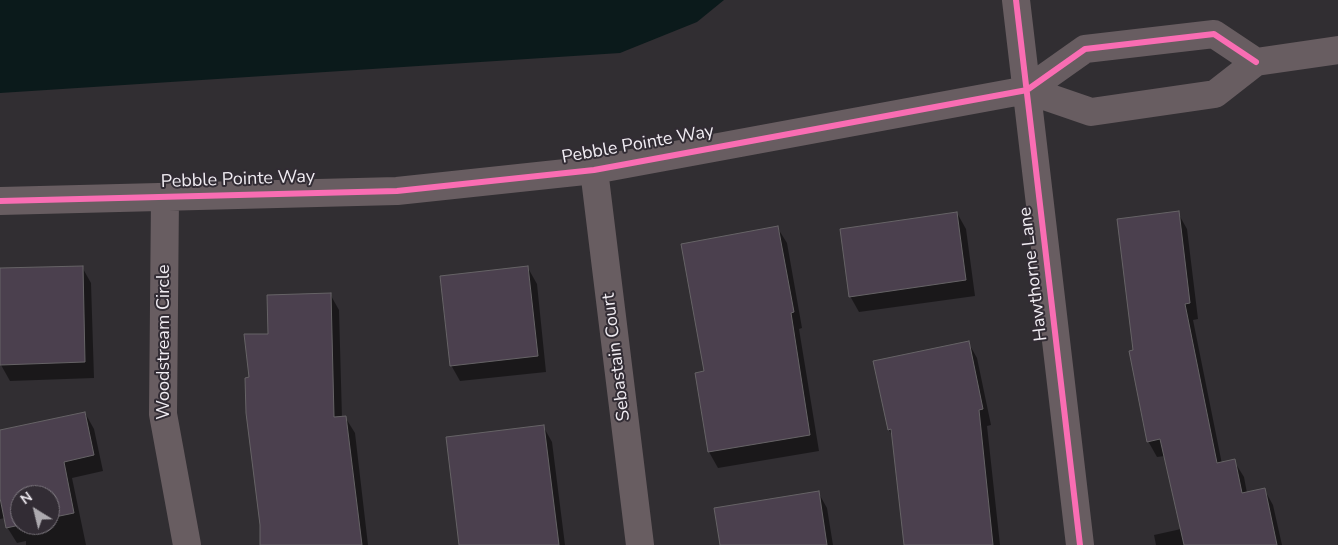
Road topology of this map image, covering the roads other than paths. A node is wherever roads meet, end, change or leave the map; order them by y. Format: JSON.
{"nodes":[{"id":1,"x":1016,"y":0,"type":"edge"},
{"id":2,"x":1338,"y":50,"type":"edge"},
{"id":3,"x":1256,"y":62,"type":"junction"},
{"id":4,"x":1027,"y":90,"type":"junction"},
{"id":5,"x":594,"y":170,"type":"junction"},
{"id":6,"x":165,"y":197,"type":"junction"},
{"id":7,"x":0,"y":201,"type":"edge"},
{"id":8,"x":187,"y":545,"type":"edge"},
{"id":9,"x":640,"y":545,"type":"edge"},
{"id":10,"x":1080,"y":545,"type":"edge"}],
"edges":[{"from":1,"to":4,"type":"street","name":"Hawthorne Lane"},
{"from":2,"to":3,"type":"street","name":"Pebble Pointe Way"},
{"from":3,"to":4,"type":"street","name":"Pebble Pointe Way"},
{"from":3,"to":4,"type":"street","name":"Pebble Pointe Way"},
{"from":4,"to":5,"type":"street","name":"Pebble Pointe Way"},
{"from":4,"to":10,"type":"street","name":"Hawthorne Lane"},
{"from":5,"to":6,"type":"street","name":"Pebble Pointe Way"},
{"from":5,"to":9,"type":"street","name":"Sebastain Court"},
{"from":6,"to":7,"type":"street","name":"Pebble Pointe Way"},
{"from":6,"to":8,"type":"street","name":"Woodstream Circle"}]}
